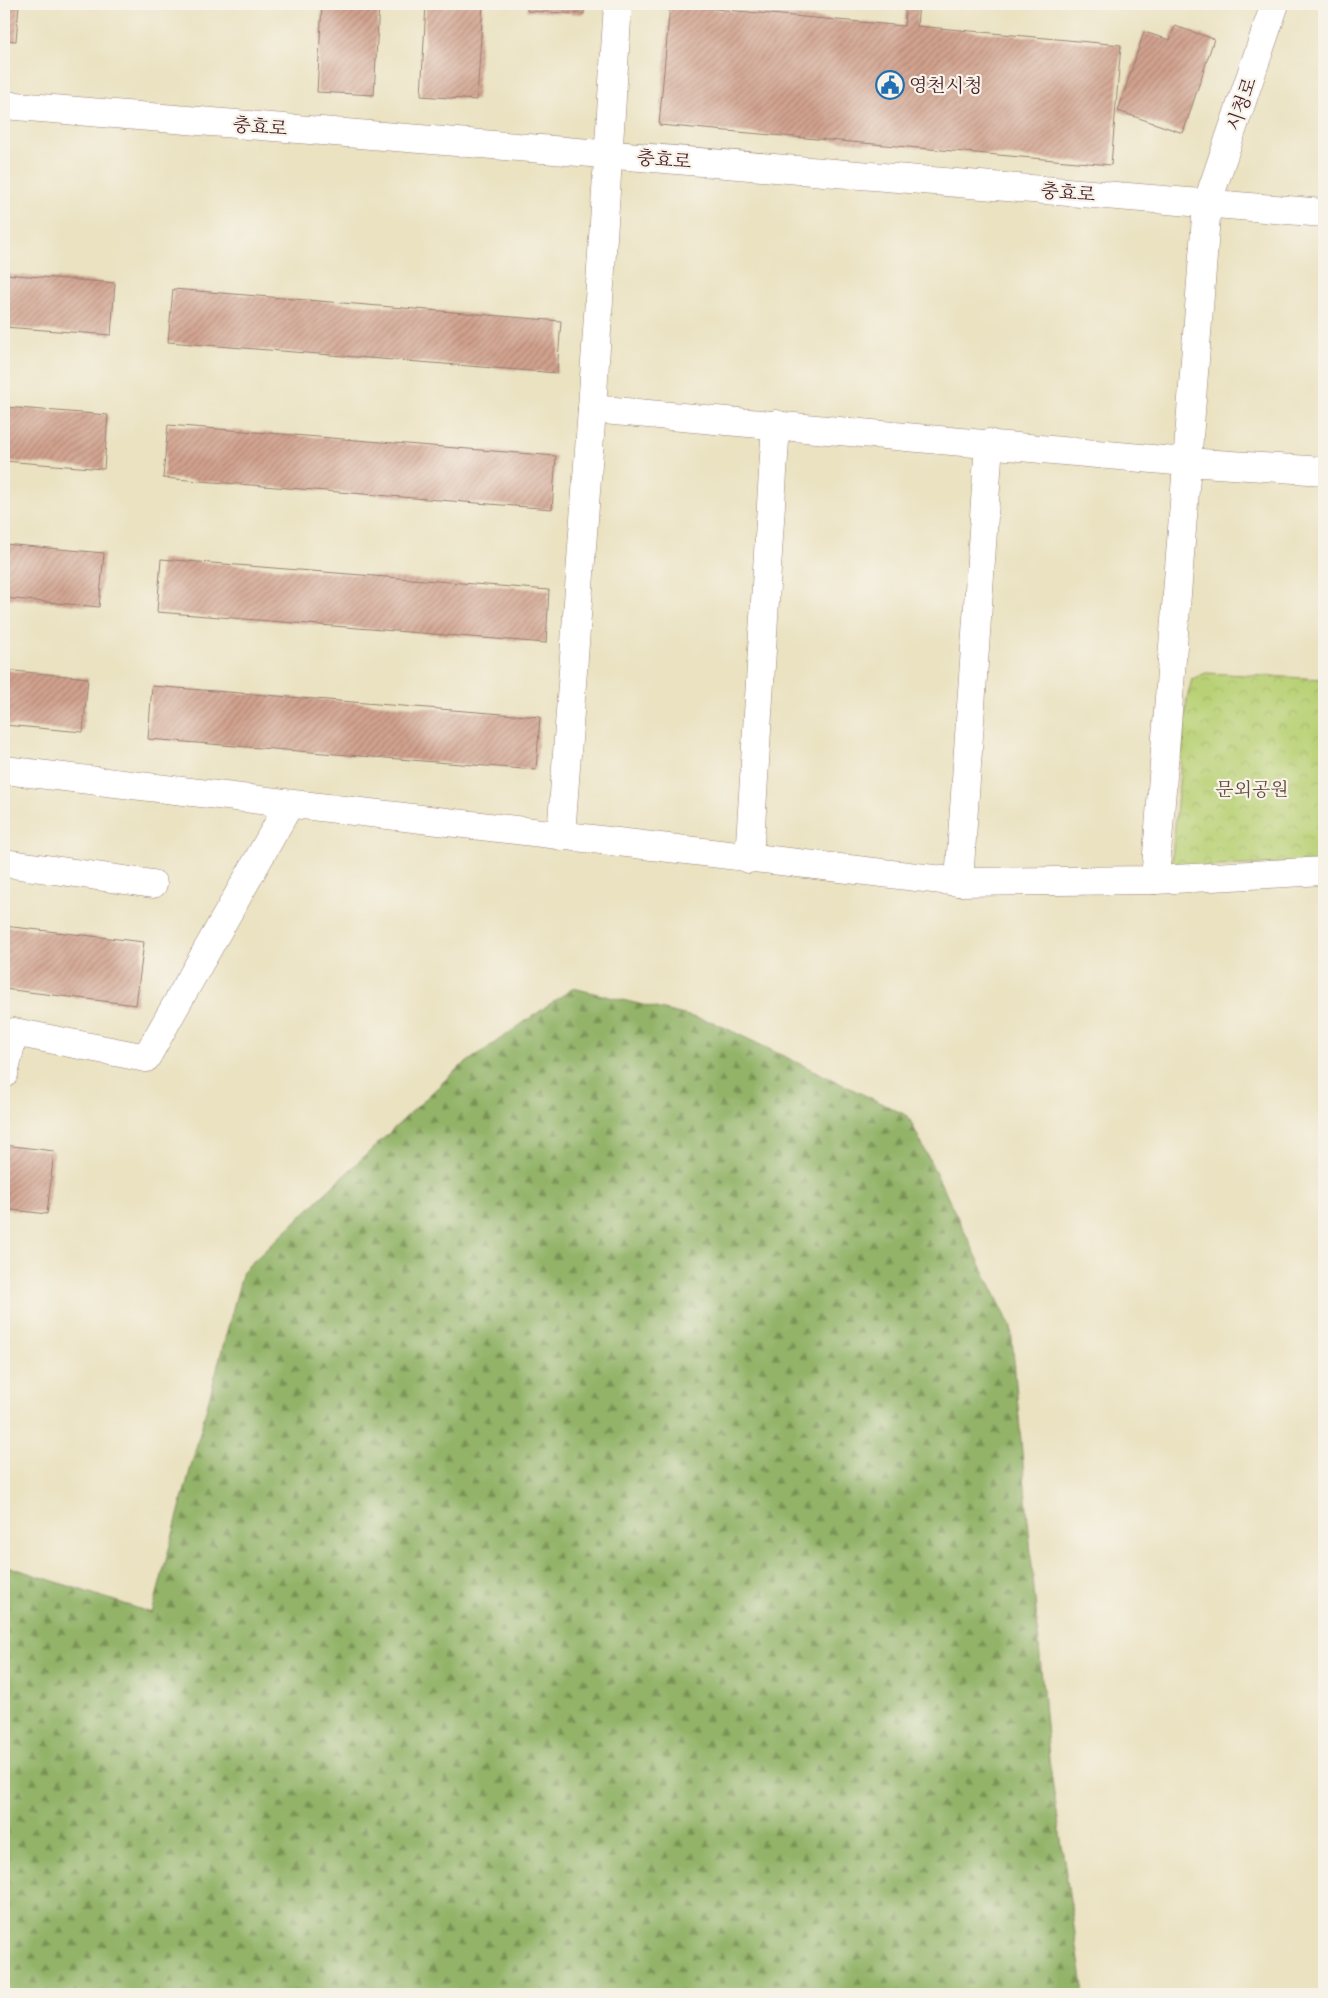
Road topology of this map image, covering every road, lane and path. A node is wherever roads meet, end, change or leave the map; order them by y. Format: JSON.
{"nodes":[{"id":1,"x":618,"y":4,"type":"edge"},
{"id":2,"x":1274,"y":4,"type":"edge"},
{"id":3,"x":4,"y":105,"type":"edge"},
{"id":4,"x":609,"y":154,"type":"junction"},
{"id":5,"x":1207,"y":204,"type":"junction"},
{"id":6,"x":1324,"y":213,"type":"edge"},
{"id":7,"x":592,"y":408,"type":"junction"},
{"id":8,"x":776,"y":424,"type":"junction"},
{"id":9,"x":989,"y":443,"type":"junction"},
{"id":10,"x":1186,"y":462,"type":"junction"},
{"id":11,"x":1324,"y":472,"type":"edge"},
{"id":12,"x":4,"y":770,"type":"edge"},
{"id":13,"x":289,"y":805,"type":"junction"},
{"id":14,"x":561,"y":836,"type":"junction"},
{"id":15,"x":749,"y":859,"type":"junction"},
{"id":16,"x":4,"y":863,"type":"edge"},
{"id":17,"x":1324,"y":871,"type":"edge"},
{"id":18,"x":1155,"y":880,"type":"junction"},
{"id":19,"x":959,"y":882,"type":"junction"},
{"id":20,"x":153,"y":884,"type":"dead end"},
{"id":21,"x":4,"y":1074,"type":"edge"}],
"edges":[{"from":1,"to":4,"type":"street"},
{"from":2,"to":5,"type":"street","name":"시청로"},
{"from":3,"to":4,"type":"street","name":"충효로"},
{"from":4,"to":5,"type":"street","name":"충효로"},
{"from":4,"to":7,"type":"street"},
{"from":5,"to":6,"type":"street","name":"충효로"},
{"from":5,"to":10,"type":"street","name":"시청로"},
{"from":7,"to":8,"type":"street"},
{"from":7,"to":14,"type":"street"},
{"from":8,"to":9,"type":"street"},
{"from":8,"to":15,"type":"street"},
{"from":9,"to":10,"type":"street"},
{"from":9,"to":19,"type":"street"},
{"from":10,"to":11,"type":"street"},
{"from":10,"to":18,"type":"street","name":"시청로"},
{"from":12,"to":13,"type":"street"},
{"from":13,"to":14,"type":"street"},
{"from":13,"to":21,"type":"street"},
{"from":14,"to":15,"type":"street"},
{"from":15,"to":19,"type":"street"},
{"from":16,"to":20,"type":"street"},
{"from":17,"to":18,"type":"street"},
{"from":18,"to":19,"type":"street"}]}
